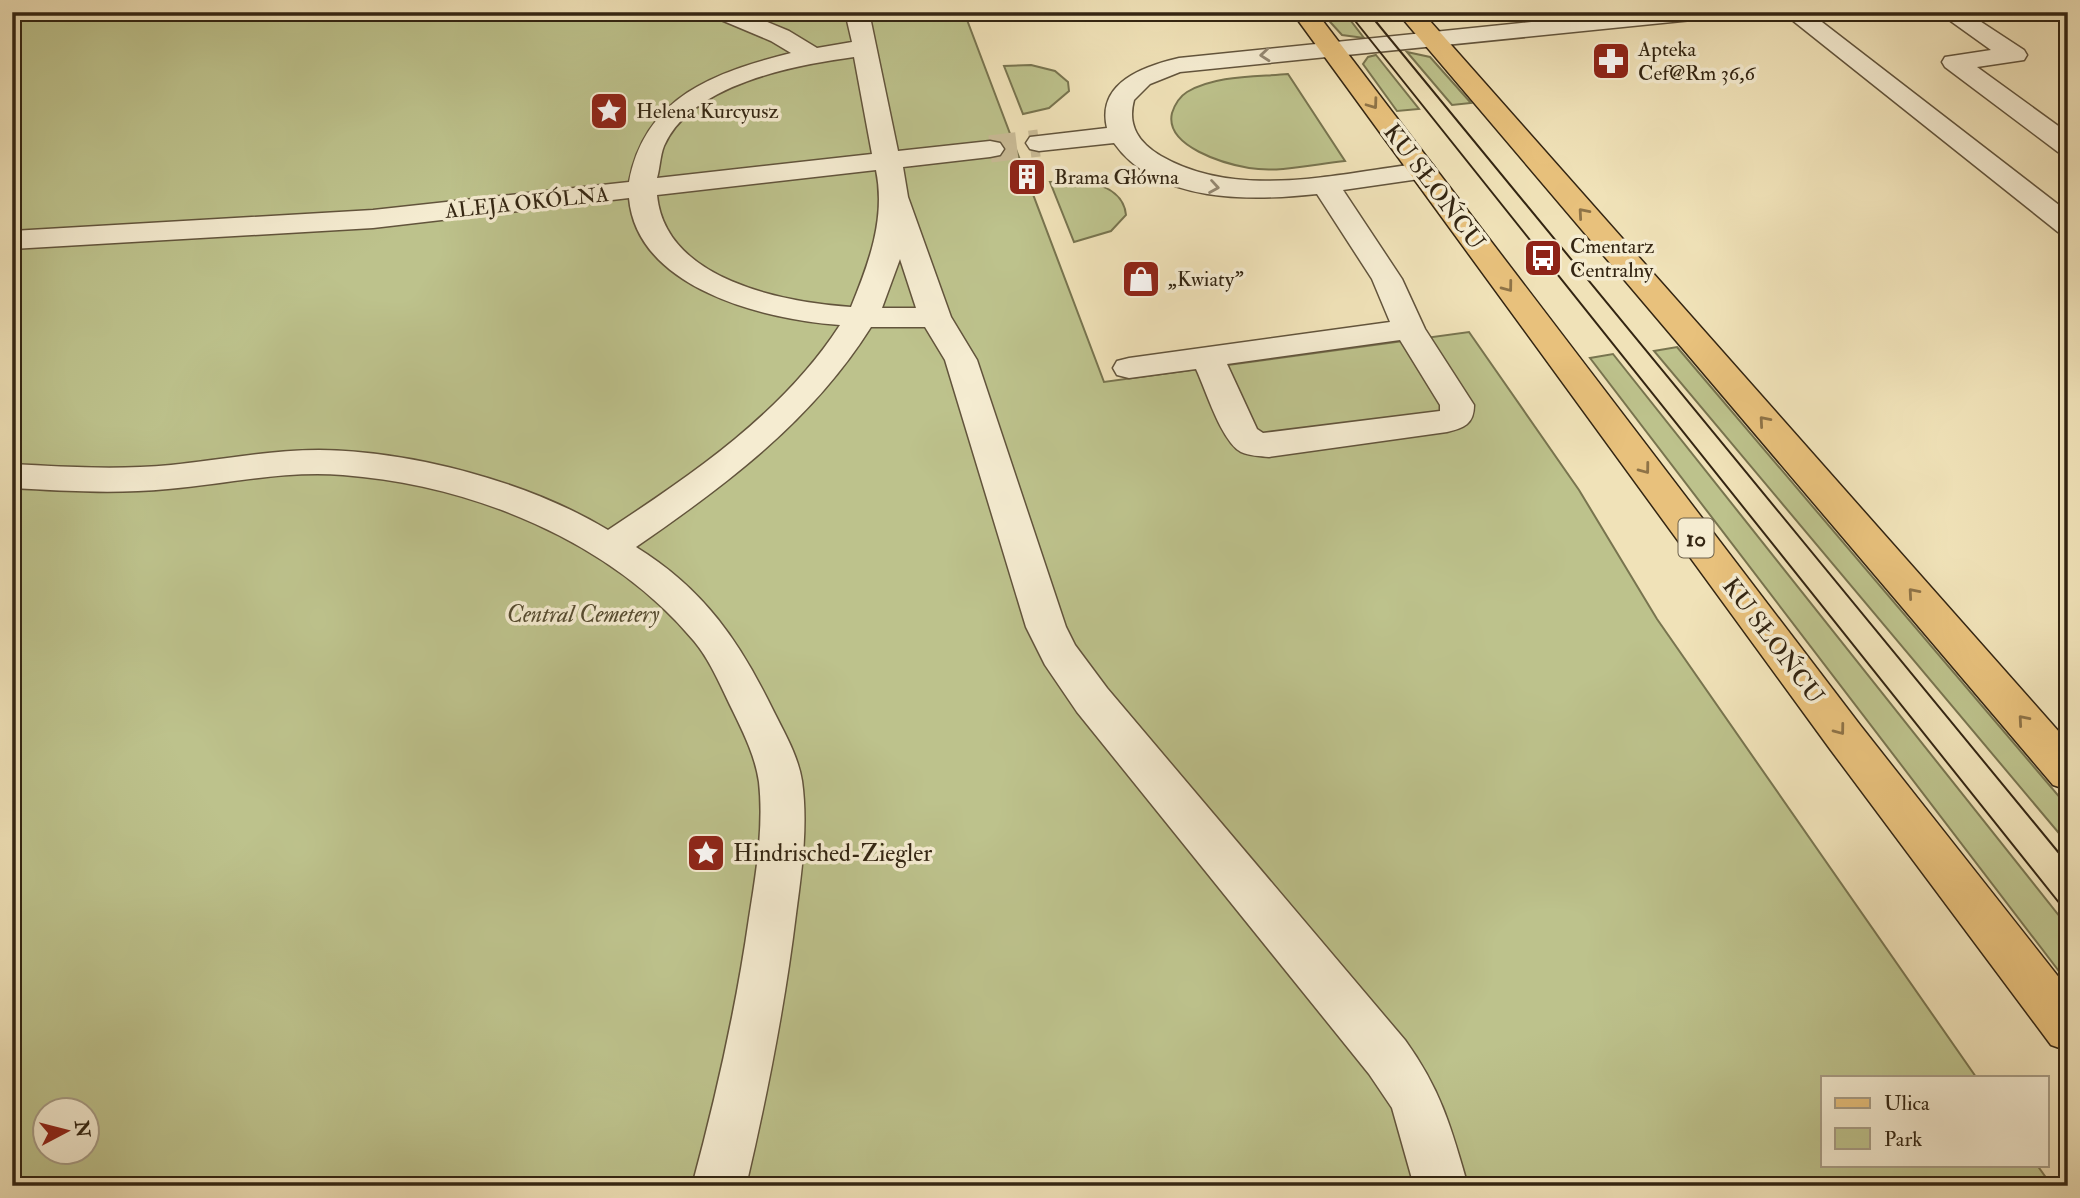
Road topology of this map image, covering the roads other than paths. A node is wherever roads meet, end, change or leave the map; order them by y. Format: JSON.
{"nodes":[{"id":1,"x":722,"y":12,"type":"edge"},
{"id":2,"x":857,"y":12,"type":"edge"},
{"id":3,"x":1304,"y":12,"type":"edge"},
{"id":4,"x":1409,"y":12,"type":"edge"},
{"id":5,"x":1702,"y":12,"type":"edge"},
{"id":6,"x":1794,"y":12,"type":"edge"},
{"id":7,"x":1950,"y":12,"type":"edge"},
{"id":8,"x":1433,"y":39,"type":"junction"},
{"id":9,"x":865,"y":48,"type":"junction"},
{"id":10,"x":1333,"y":49,"type":"junction"},
{"id":11,"x":813,"y":55,"type":"junction"},
{"id":12,"x":1122,"y":134,"type":"junction"},
{"id":13,"x":1039,"y":143,"type":"tunnel mouth"},
{"id":14,"x":2068,"y":146,"type":"edge"},
{"id":15,"x":990,"y":149,"type":"tunnel mouth"},
{"id":16,"x":1423,"y":171,"type":"junction"},
{"id":17,"x":891,"y":180,"type":"junction"},
{"id":18,"x":1324,"y":183,"type":"junction"},
{"id":19,"x":643,"y":190,"type":"junction"},
{"id":20,"x":2068,"y":226,"type":"edge"},
{"id":21,"x":12,"y":240,"type":"edge"},
{"id":22,"x":935,"y":317,"type":"junction"},
{"id":23,"x":864,"y":318,"type":"junction"},
{"id":24,"x":1409,"y":329,"type":"junction"},
{"id":25,"x":1206,"y":357,"type":"junction"},
{"id":26,"x":1129,"y":368,"type":"dead end"},
{"id":27,"x":12,"y":476,"type":"edge"},
{"id":28,"x":609,"y":548,"type":"junction"},
{"id":29,"x":2068,"y":772,"type":"edge"},
{"id":30,"x":2068,"y":1028,"type":"edge"},
{"id":31,"x":719,"y":1186,"type":"edge"},
{"id":32,"x":1441,"y":1186,"type":"edge"}],
"edges":[{"from":1,"to":11,"type":"street"},
{"from":2,"to":9,"type":"street"},
{"from":3,"to":10,"type":"main road","name":"KU SŁOŃCU","number":"10"},
{"from":4,"to":8,"type":"main road"},
{"from":5,"to":8,"type":"street"},
{"from":6,"to":20,"type":"street"},
{"from":7,"to":14,"type":"street"},
{"from":8,"to":10,"type":"street"},
{"from":29,"to":8,"type":"main road","one_way":true},
{"from":9,"to":11,"type":"street"},
{"from":9,"to":17,"type":"street"},
{"from":10,"to":12,"type":"street","one_way":true},
{"from":10,"to":16,"type":"main road","name":"KU SŁOŃCU","number":"10","one_way":true},
{"from":11,"to":19,"type":"street"},
{"from":12,"to":13,"type":"street"},
{"from":12,"to":18,"type":"street","one_way":true},
{"from":15,"to":17,"type":"street","name":"ALEJA OKÓLNA"},
{"from":16,"to":18,"type":"street"},
{"from":16,"to":30,"type":"main road","name":"KU SŁOŃCU","number":"10","one_way":true},
{"from":17,"to":19,"type":"street","name":"ALEJA OKÓLNA"},
{"from":17,"to":22,"type":"street"},
{"from":17,"to":23,"type":"street"},
{"from":18,"to":24,"type":"street"},
{"from":19,"to":21,"type":"street","name":"ALEJA OKÓLNA"},
{"from":19,"to":23,"type":"street"},
{"from":22,"to":23,"type":"street"},
{"from":22,"to":32,"type":"street"},
{"from":23,"to":28,"type":"street"},
{"from":24,"to":25,"type":"street"},
{"from":24,"to":25,"type":"street"},
{"from":25,"to":26,"type":"street"},
{"from":27,"to":28,"type":"street"},
{"from":28,"to":31,"type":"street"}]}
